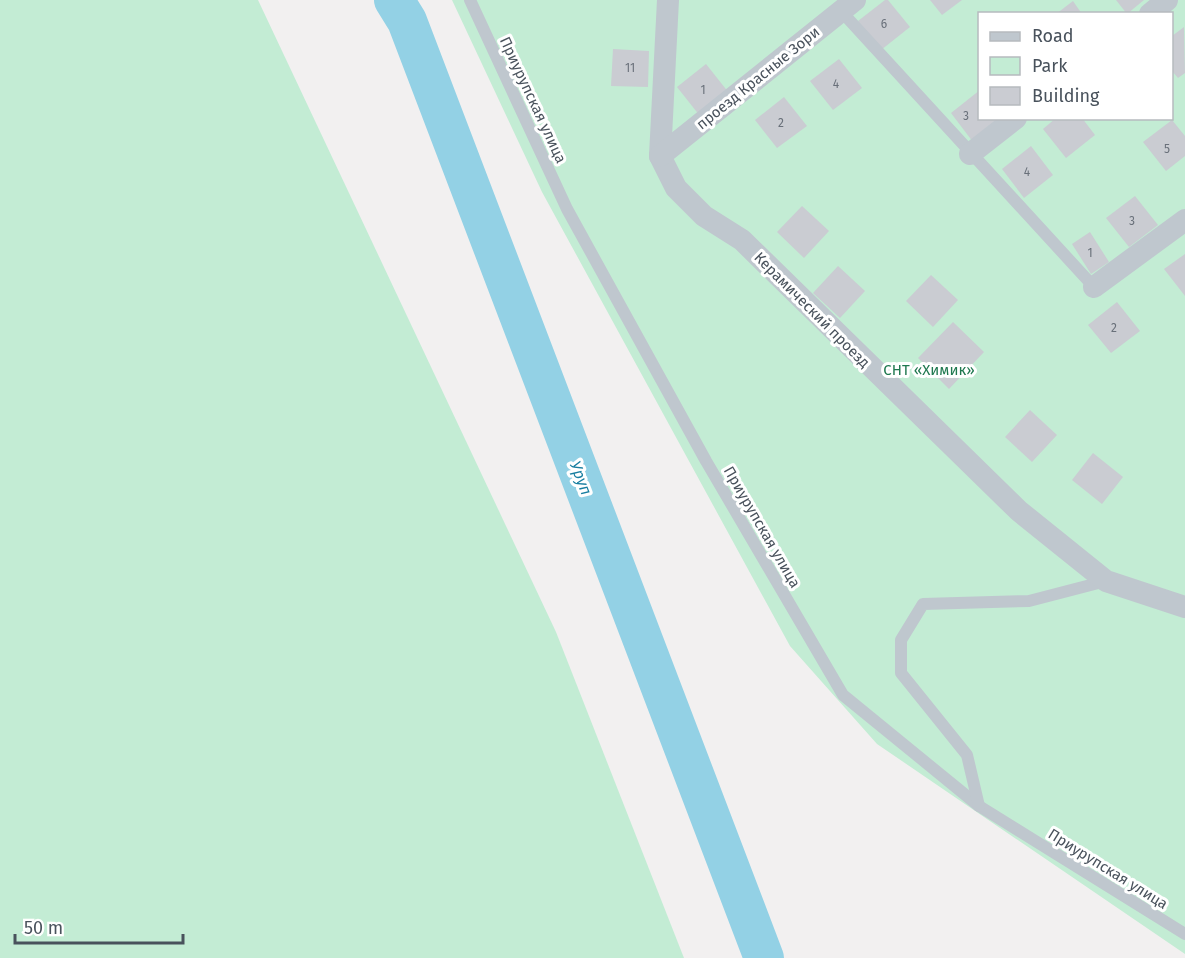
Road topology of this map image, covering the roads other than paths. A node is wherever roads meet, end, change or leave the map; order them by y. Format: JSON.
{"nodes":[{"id":1,"x":470,"y":0,"type":"edge"},
{"id":2,"x":668,"y":0,"type":"edge"},
{"id":3,"x":1167,"y":0,"type":"edge"},
{"id":4,"x":848,"y":6,"type":"edge"},
{"id":5,"x":1152,"y":12,"type":"edge"},
{"id":6,"x":1013,"y":120,"type":"edge"},
{"id":7,"x":970,"y":154,"type":"junction"},
{"id":8,"x":660,"y":156,"type":"junction"},
{"id":9,"x":1185,"y":220,"type":"edge"},
{"id":10,"x":1094,"y":286,"type":"joint"},
{"id":11,"x":1106,"y":581,"type":"junction"},
{"id":12,"x":1185,"y":607,"type":"edge"},
{"id":13,"x":979,"y":806,"type":"junction"},
{"id":14,"x":1185,"y":934,"type":"edge"}],
"edges":[{"from":1,"to":13,"type":"lane","name":"Приурупская улица"},
{"from":2,"to":8,"type":"street","name":"Керамический проезд"},
{"from":3,"to":5,"type":"street"},
{"from":4,"to":7,"type":"lane"},
{"from":4,"to":8,"type":"street","name":"проезд Красные Зори"},
{"from":6,"to":7,"type":"street"},
{"from":7,"to":10,"type":"lane"},
{"from":8,"to":11,"type":"street","name":"Керамический проезд"},
{"from":9,"to":10,"type":"street"},
{"from":11,"to":12,"type":"street","name":"Керамический проезд"},
{"from":11,"to":13,"type":"lane"},
{"from":13,"to":14,"type":"lane","name":"Приурупская улица"}]}
